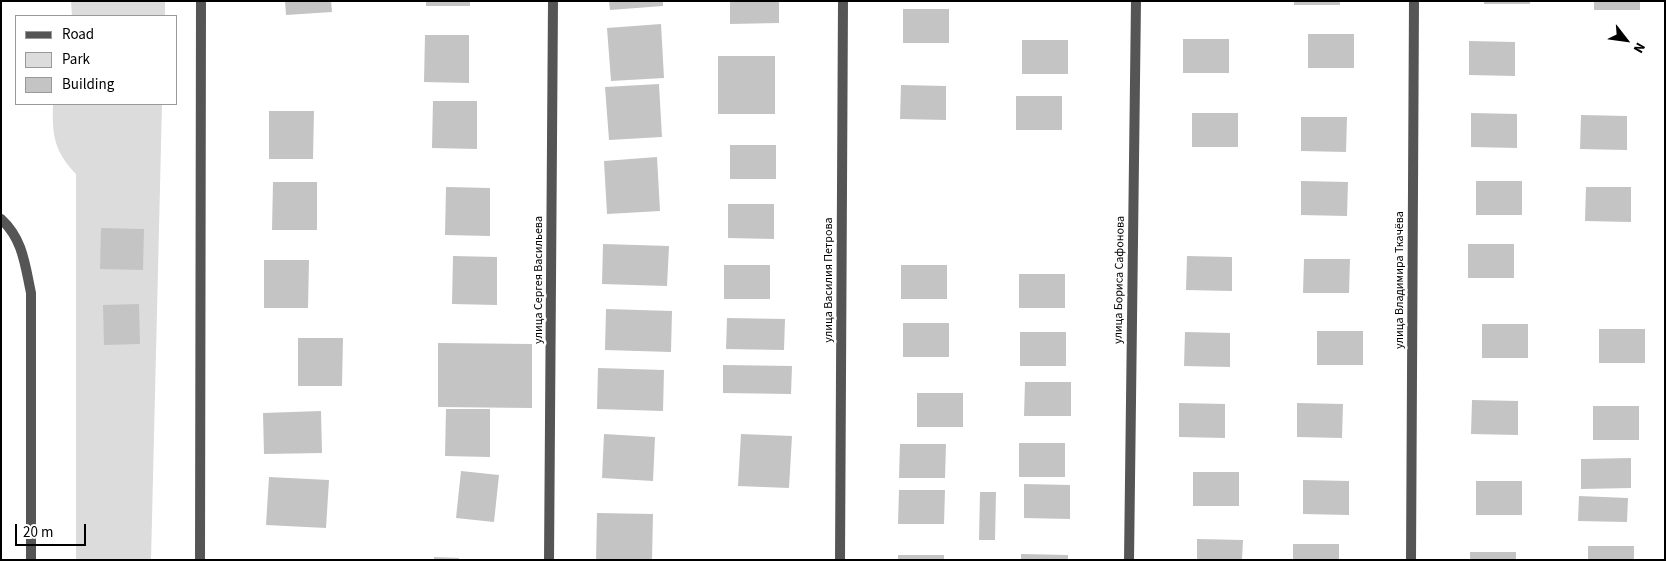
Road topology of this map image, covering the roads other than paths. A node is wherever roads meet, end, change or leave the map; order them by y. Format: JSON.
{"nodes":[{"id":1,"x":201,"y":1,"type":"edge"},
{"id":2,"x":553,"y":1,"type":"edge"},
{"id":3,"x":842,"y":1,"type":"edge"},
{"id":4,"x":1136,"y":1,"type":"edge"},
{"id":5,"x":1414,"y":1,"type":"edge"},
{"id":6,"x":1,"y":218,"type":"edge"},
{"id":7,"x":31,"y":560,"type":"edge"},
{"id":8,"x":200,"y":560,"type":"edge"},
{"id":9,"x":549,"y":560,"type":"edge"},
{"id":10,"x":840,"y":560,"type":"edge"},
{"id":11,"x":1129,"y":560,"type":"edge"},
{"id":12,"x":1411,"y":560,"type":"edge"}],
"edges":[{"from":1,"to":8,"type":"street"},
{"from":2,"to":9,"type":"street","name":"улица Сергея Васильева"},
{"from":3,"to":10,"type":"street","name":"улица Василия Петрова"},
{"from":4,"to":11,"type":"street","name":"улица Бориса Сафонова"},
{"from":5,"to":12,"type":"street","name":"улица Владимира Ткачёва"},
{"from":6,"to":7,"type":"street"}]}
